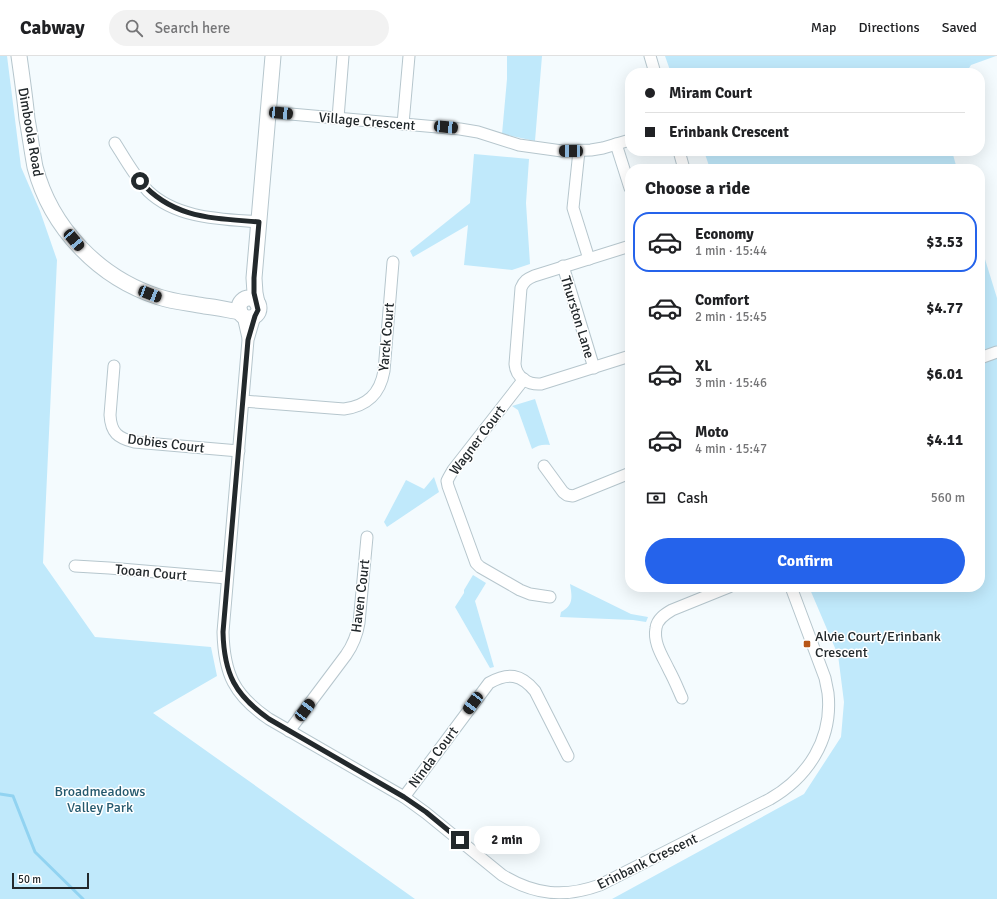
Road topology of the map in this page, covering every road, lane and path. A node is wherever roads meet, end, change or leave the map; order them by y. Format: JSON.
{"nodes":[{"id":1,"x":19,"y":56,"type":"edge"},
{"id":2,"x":273,"y":56,"type":"edge"},
{"id":3,"x":343,"y":56,"type":"edge"},
{"id":4,"x":409,"y":56,"type":"edge"},
{"id":5,"x":650,"y":56,"type":"edge"},
{"id":6,"x":654,"y":68,"type":"edge"},
{"id":7,"x":268,"y":112,"type":"junction"},
{"id":8,"x":338,"y":118,"type":"junction"},
{"id":9,"x":403,"y":124,"type":"junction"},
{"id":10,"x":625,"y":141,"type":"edge"},
{"id":11,"x":115,"y":143,"type":"dead end"},
{"id":12,"x":616,"y":144,"type":"junction"},
{"id":13,"x":579,"y":151,"type":"junction"},
{"id":14,"x":625,"y":172,"type":"edge"},
{"id":15,"x":259,"y":222,"type":"junction"},
{"id":16,"x":625,"y":248,"type":"edge"},
{"id":17,"x":589,"y":259,"type":"junction"},
{"id":18,"x":393,"y":262,"type":"dead end"},
{"id":19,"x":563,"y":266,"type":"junction"},
{"id":20,"x":247,"y":308,"type":"junction"},
{"id":21,"x":997,"y":352,"type":"edge"},
{"id":22,"x":985,"y":356,"type":"edge"},
{"id":23,"x":625,"y":358,"type":"edge"},
{"id":24,"x":114,"y":366,"type":"dead end"},
{"id":25,"x":594,"y":368,"type":"junction"},
{"id":26,"x":524,"y":379,"type":"junction"},
{"id":27,"x":243,"y":401,"type":"junction"},
{"id":28,"x":239,"y":451,"type":"junction"},
{"id":29,"x":544,"y":466,"type":"dead end"},
{"id":30,"x":625,"y":475,"type":"edge"},
{"id":31,"x":367,"y":537,"type":"dead end"},
{"id":32,"x":75,"y":566,"type":"dead end"},
{"id":33,"x":227,"y":578,"type":"junction"},
{"id":34,"x":717,"y":592,"type":"edge"},
{"id":35,"x":793,"y":592,"type":"edge"},
{"id":36,"x":550,"y":597,"type":"dead end"},
{"id":37,"x":682,"y":698,"type":"dead end"},
{"id":38,"x":289,"y":731,"type":"junction"},
{"id":39,"x":568,"y":756,"type":"dead end"},
{"id":40,"x":404,"y":797,"type":"junction"}],
"edges":[{"from":1,"to":20,"type":"street","name":"Dimboola Road"},
{"from":2,"to":7,"type":"street","name":"Erinbank Crescent"},
{"from":3,"to":8,"type":"street"},
{"from":4,"to":9,"type":"street"},
{"from":5,"to":6,"type":"street"},
{"from":7,"to":8,"type":"street","name":"Village Crescent"},
{"from":7,"to":15,"type":"street","name":"Erinbank Crescent"},
{"from":8,"to":9,"type":"street","name":"Village Crescent"},
{"from":9,"to":13,"type":"street","name":"Village Crescent"},
{"from":10,"to":12,"type":"street","name":"Village Crescent"},
{"from":11,"to":15,"type":"street"},
{"from":12,"to":13,"type":"street","name":"Village Crescent"},
{"from":12,"to":14,"type":"street"},
{"from":13,"to":17,"type":"street"},
{"from":15,"to":20,"type":"street","name":"Erinbank Crescent"},
{"from":16,"to":17,"type":"street"},
{"from":17,"to":19,"type":"street"},
{"from":18,"to":27,"type":"street","name":"Yarck Court"},
{"from":19,"to":25,"type":"street","name":"Thurston Lane"},
{"from":19,"to":26,"type":"street"},
{"from":20,"to":27,"type":"street","name":"Erinbank Crescent"},
{"from":21,"to":22,"type":"street"},
{"from":23,"to":25,"type":"street"},
{"from":24,"to":28,"type":"street","name":"Dobies Court"},
{"from":25,"to":26,"type":"street"},
{"from":26,"to":36,"type":"street","name":"Wagner Court"},
{"from":27,"to":28,"type":"street","name":"Erinbank Crescent"},
{"from":28,"to":33,"type":"street","name":"Erinbank Crescent"},
{"from":29,"to":30,"type":"street"},
{"from":31,"to":38,"type":"street","name":"Haven Court"},
{"from":32,"to":33,"type":"street","name":"Tooan Court"},
{"from":33,"to":38,"type":"street","name":"Erinbank Crescent"},
{"from":34,"to":37,"type":"street"},
{"from":35,"to":40,"type":"street","name":"Erinbank Crescent"},
{"from":38,"to":40,"type":"street","name":"Erinbank Crescent"},
{"from":39,"to":40,"type":"street","name":"Ninda Court"}]}
